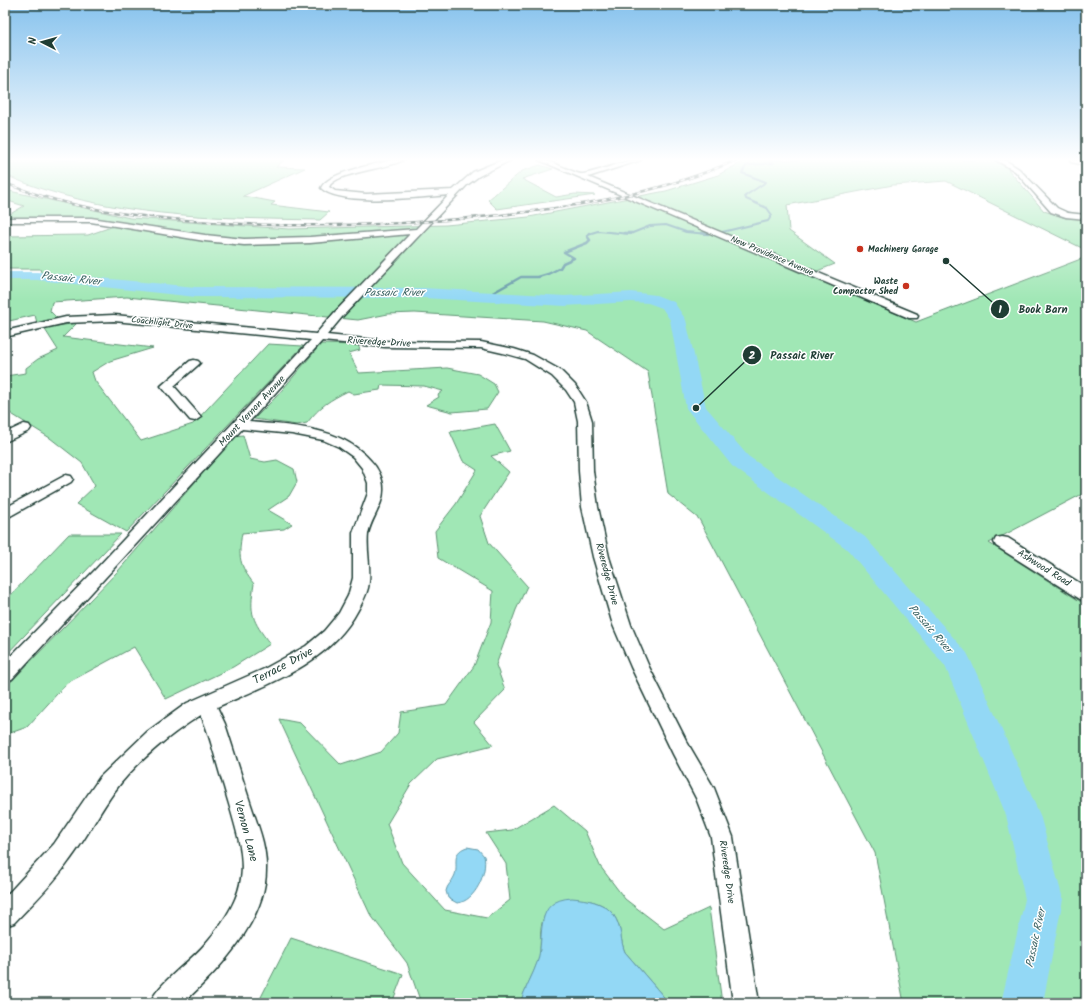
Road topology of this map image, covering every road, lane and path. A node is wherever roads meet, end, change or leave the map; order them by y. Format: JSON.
{"nodes":[{"id":1,"x":442,"y":207,"type":"edge"},
{"id":2,"x":657,"y":207,"type":"edge"},
{"id":3,"x":1051,"y":207,"type":"edge"},
{"id":4,"x":1082,"y":216,"type":"edge"},
{"id":5,"x":5,"y":220,"type":"edge"},
{"id":6,"x":418,"y":232,"type":"junction"},
{"id":7,"x":913,"y":316,"type":"dead end"},
{"id":8,"x":5,"y":334,"type":"edge"},
{"id":9,"x":320,"y":338,"type":"junction"},
{"id":10,"x":194,"y":363,"type":"dead end"},
{"id":11,"x":195,"y":416,"type":"dead end"},
{"id":12,"x":239,"y":425,"type":"junction"},
{"id":13,"x":24,"y":428,"type":"dead end"},
{"id":14,"x":5,"y":438,"type":"edge"},
{"id":15,"x":66,"y":479,"type":"dead end"},
{"id":16,"x":5,"y":514,"type":"edge"},
{"id":17,"x":1002,"y":542,"type":"dead end"},
{"id":18,"x":1086,"y":595,"type":"edge"},
{"id":19,"x":5,"y":674,"type":"edge"},
{"id":20,"x":205,"y":703,"type":"junction"},
{"id":21,"x":5,"y":914,"type":"edge"},
{"id":22,"x":163,"y":1003,"type":"edge"},
{"id":23,"x":746,"y":1003,"type":"edge"}],
"edges":[{"from":1,"to":6,"type":"street","name":"Mount Vernon Avenue"},
{"from":2,"to":7,"type":"street","name":"New Providence Avenue"},
{"from":3,"to":4,"type":"street"},
{"from":5,"to":6,"type":"street"},
{"from":6,"to":9,"type":"street","name":"Mount Vernon Avenue"},
{"from":8,"to":9,"type":"street","name":"Coachlight Drive"},
{"from":9,"to":12,"type":"street","name":"Mount Vernon Avenue"},
{"from":9,"to":23,"type":"street","name":"Riveredge Drive"},
{"from":10,"to":11,"type":"street"},
{"from":12,"to":19,"type":"street","name":"Mount Vernon Avenue"},
{"from":12,"to":20,"type":"street","name":"Terrace Drive"},
{"from":13,"to":14,"type":"street"},
{"from":15,"to":16,"type":"street"},
{"from":17,"to":18,"type":"street","name":"Ashwood Road"},
{"from":20,"to":21,"type":"street","name":"Terrace Drive"},
{"from":20,"to":22,"type":"street","name":"Vernon Lane"}]}
